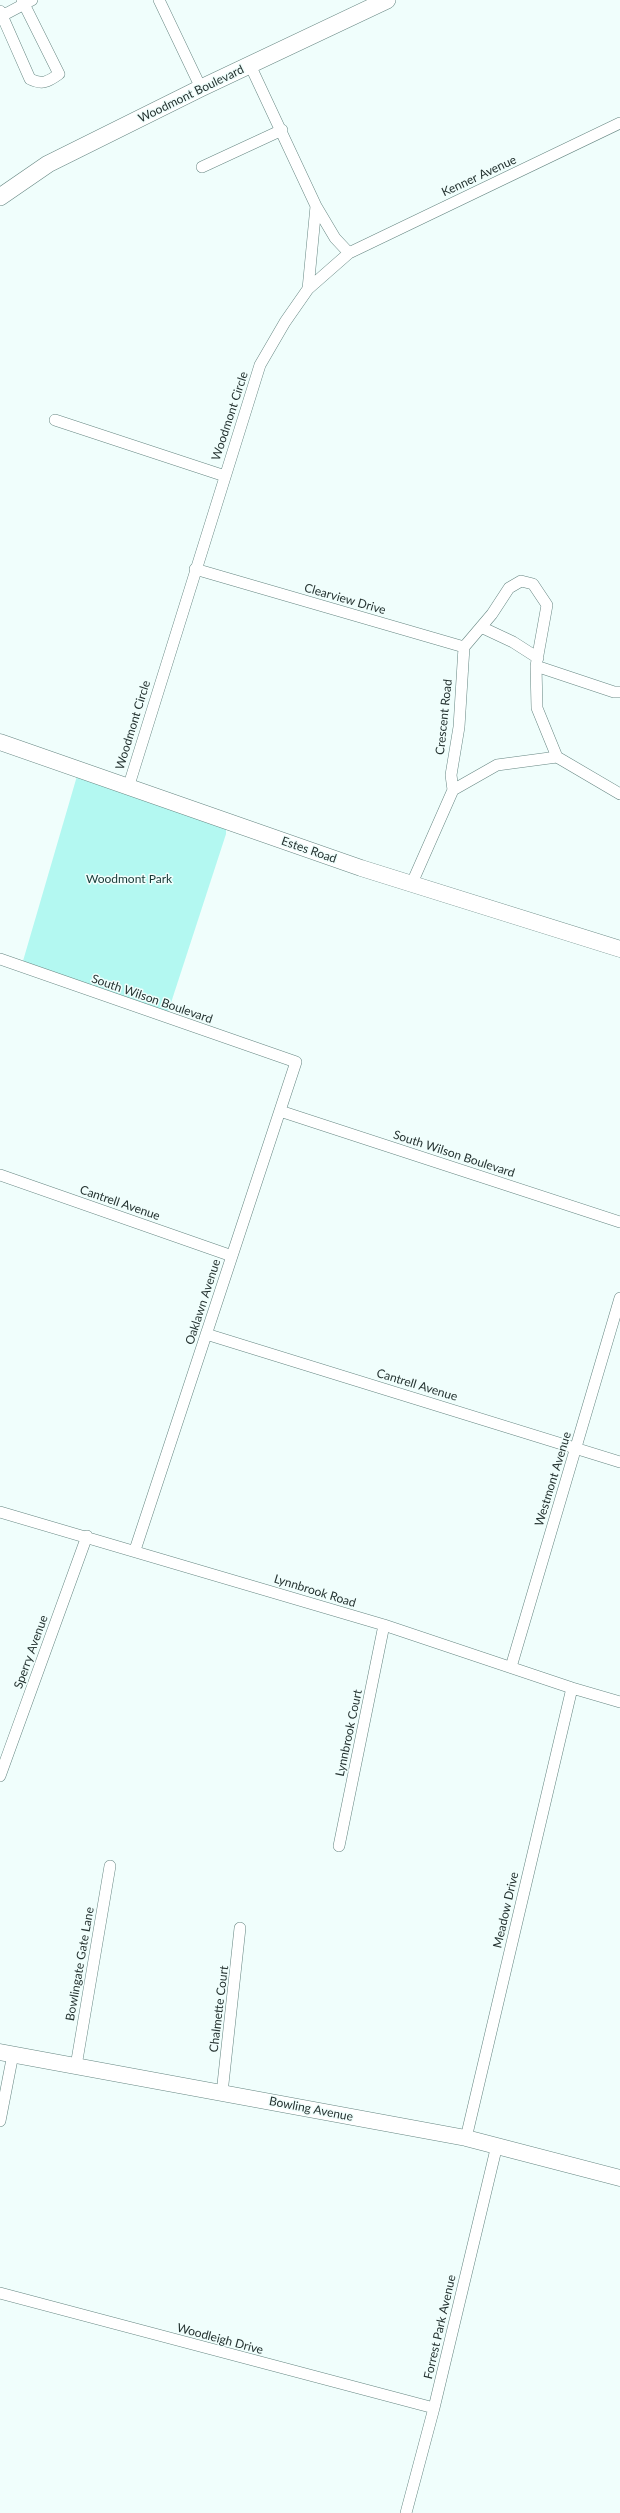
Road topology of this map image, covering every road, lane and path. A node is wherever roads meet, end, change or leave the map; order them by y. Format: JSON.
{"nodes":[{"id":1,"x":159,"y":0,"type":"edge"},
{"id":2,"x":387,"y":0,"type":"edge"},
{"id":3,"x":26,"y":1,"type":"edge"},
{"id":4,"x":1,"y":15,"type":"edge"},
{"id":5,"x":250,"y":66,"type":"junction"},
{"id":6,"x":201,"y":88,"type":"junction"},
{"id":7,"x":620,"y":123,"type":"edge"},
{"id":8,"x":282,"y":130,"type":"junction"},
{"id":9,"x":202,"y":167,"type":"dead end"},
{"id":10,"x":0,"y":197,"type":"edge"},
{"id":11,"x":316,"y":206,"type":"junction"},
{"id":12,"x":349,"y":253,"type":"junction"},
{"id":13,"x":308,"y":288,"type":"junction"},
{"id":14,"x":55,"y":420,"type":"dead end"},
{"id":15,"x":225,"y":476,"type":"junction"},
{"id":16,"x":195,"y":569,"type":"junction"},
{"id":17,"x":481,"y":627,"type":"junction"},
{"id":18,"x":464,"y":646,"type":"junction"},
{"id":19,"x":537,"y":662,"type":"junction"},
{"id":20,"x":620,"y":692,"type":"edge"},
{"id":21,"x":0,"y":742,"type":"edge"},
{"id":22,"x":557,"y":757,"type":"junction"},
{"id":23,"x":128,"y":788,"type":"junction"},
{"id":24,"x":453,"y":790,"type":"junction"},
{"id":25,"x":620,"y":794,"type":"edge"},
{"id":26,"x":412,"y":883,"type":"junction"},
{"id":27,"x":620,"y":949,"type":"edge"},
{"id":28,"x":0,"y":960,"type":"edge"},
{"id":29,"x":296,"y":1062,"type":"joint"},
{"id":30,"x":280,"y":1111,"type":"junction"},
{"id":31,"x":0,"y":1175,"type":"edge"},
{"id":32,"x":620,"y":1222,"type":"edge"},
{"id":33,"x":232,"y":1256,"type":"junction"},
{"id":34,"x":620,"y":1298,"type":"edge"},
{"id":35,"x":206,"y":1334,"type":"junction"},
{"id":36,"x":576,"y":1448,"type":"junction"},
{"id":37,"x":620,"y":1462,"type":"edge"},
{"id":38,"x":0,"y":1512,"type":"edge"},
{"id":39,"x":87,"y":1536,"type":"junction"},
{"id":40,"x":135,"y":1550,"type":"junction"},
{"id":41,"x":384,"y":1625,"type":"junction"},
{"id":42,"x":511,"y":1667,"type":"junction"},
{"id":43,"x":572,"y":1688,"type":"junction"},
{"id":44,"x":620,"y":1702,"type":"edge"},
{"id":45,"x":0,"y":1776,"type":"edge"},
{"id":46,"x":339,"y":1846,"type":"dead end"},
{"id":47,"x":110,"y":1866,"type":"dead end"},
{"id":48,"x":240,"y":1928,"type":"dead end"},
{"id":49,"x":6,"y":2053,"type":"edge"},
{"id":50,"x":76,"y":2066,"type":"junction"},
{"id":51,"x":222,"y":2093,"type":"junction"},
{"id":52,"x":0,"y":2120,"type":"edge"},
{"id":53,"x":466,"y":2138,"type":"junction"},
{"id":54,"x":497,"y":2145,"type":"junction"},
{"id":55,"x":620,"y":2178,"type":"edge"},
{"id":56,"x":0,"y":2293,"type":"edge"},
{"id":57,"x":434,"y":2408,"type":"junction"},
{"id":58,"x":406,"y":2513,"type":"edge"}],
"edges":[{"from":1,"to":6,"type":"street"},
{"from":2,"to":5,"type":"main road","name":"Woodmont Boulevard"},
{"from":3,"to":4,"type":"street"},
{"from":3,"to":4,"type":"street"},
{"from":5,"to":6,"type":"main road","name":"Woodmont Boulevard"},
{"from":5,"to":8,"type":"street","name":"Woodmont Circle"},
{"from":6,"to":10,"type":"main road","name":"Woodmont Boulevard"},
{"from":7,"to":12,"type":"street","name":"Kenner Avenue"},
{"from":8,"to":9,"type":"street"},
{"from":8,"to":11,"type":"street","name":"Woodmont Circle"},
{"from":11,"to":12,"type":"street"},
{"from":11,"to":13,"type":"street","name":"Woodmont Circle"},
{"from":12,"to":13,"type":"street","name":"Kenner Avenue"},
{"from":13,"to":15,"type":"street","name":"Woodmont Circle"},
{"from":14,"to":15,"type":"street"},
{"from":15,"to":16,"type":"street","name":"Woodmont Circle"},
{"from":16,"to":18,"type":"street","name":"Clearview Drive"},
{"from":16,"to":23,"type":"street","name":"Woodmont Circle"},
{"from":17,"to":18,"type":"street"},
{"from":17,"to":19,"type":"street"},
{"from":17,"to":19,"type":"street"},
{"from":18,"to":24,"type":"street","name":"Crescent Road"},
{"from":19,"to":20,"type":"street"},
{"from":19,"to":22,"type":"street"},
{"from":21,"to":23,"type":"street","name":"Estes Road"},
{"from":22,"to":24,"type":"street"},
{"from":22,"to":25,"type":"street"},
{"from":23,"to":26,"type":"street","name":"Estes Road"},
{"from":24,"to":26,"type":"street","name":"Crescent Road"},
{"from":26,"to":27,"type":"street","name":"Estes Road"},
{"from":28,"to":29,"type":"street","name":"South Wilson Boulevard"},
{"from":29,"to":30,"type":"street","name":"Oaklawn Avenue"},
{"from":30,"to":32,"type":"street","name":"South Wilson Boulevard"},
{"from":30,"to":33,"type":"street","name":"Oaklawn Avenue"},
{"from":31,"to":33,"type":"street","name":"Cantrell Avenue"},
{"from":33,"to":35,"type":"street","name":"Oaklawn Avenue"},
{"from":34,"to":36,"type":"street","name":"Westmont Avenue"},
{"from":35,"to":36,"type":"street","name":"Cantrell Avenue"},
{"from":35,"to":40,"type":"street","name":"Oaklawn Avenue"},
{"from":36,"to":37,"type":"street","name":"Cantrell Avenue"},
{"from":36,"to":42,"type":"street","name":"Westmont Avenue"},
{"from":38,"to":39,"type":"street","name":"Lynnbrook Road"},
{"from":39,"to":40,"type":"street","name":"Lynnbrook Road"},
{"from":39,"to":45,"type":"street","name":"Sperry Avenue"},
{"from":40,"to":41,"type":"street","name":"Lynnbrook Road"},
{"from":41,"to":42,"type":"street","name":"Lynnbrook Road"},
{"from":41,"to":46,"type":"street","name":"Lynnbrook Court"},
{"from":42,"to":43,"type":"street","name":"Lynnbrook Road"},
{"from":43,"to":44,"type":"street","name":"Lynnbrook Road"},
{"from":43,"to":53,"type":"street","name":"Meadow Drive"},
{"from":47,"to":50,"type":"street","name":"Bowlingate Gate Lane"},
{"from":48,"to":51,"type":"street","name":"Chalmette Court"},
{"from":49,"to":50,"type":"street","name":"Bowling Avenue"},
{"from":49,"to":52,"type":"street"},
{"from":50,"to":51,"type":"street","name":"Bowling Avenue"},
{"from":51,"to":53,"type":"street","name":"Bowling Avenue"},
{"from":53,"to":54,"type":"street","name":"Bowling Avenue"},
{"from":54,"to":55,"type":"street","name":"Bowling Avenue"},
{"from":54,"to":57,"type":"street","name":"Forrest Park Avenue"},
{"from":56,"to":57,"type":"street","name":"Woodleigh Drive"},
{"from":57,"to":58,"type":"street","name":"Forrest Park Avenue"}]}
